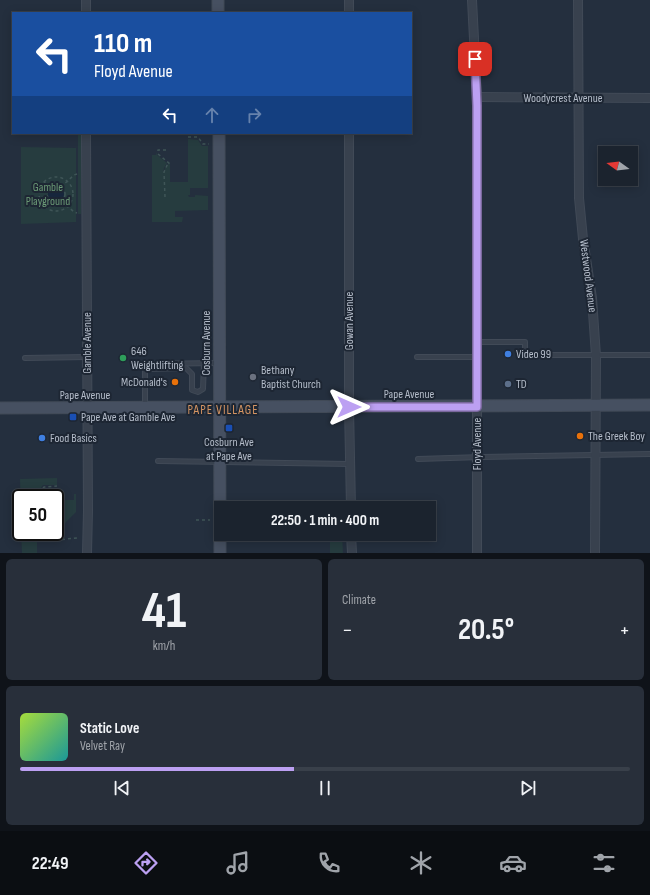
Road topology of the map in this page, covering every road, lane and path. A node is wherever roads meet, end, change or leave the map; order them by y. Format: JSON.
{"nodes":[{"id":1,"x":86,"y":0,"type":"edge"},
{"id":2,"x":218,"y":0,"type":"edge"},
{"id":3,"x":349,"y":0,"type":"edge"},
{"id":4,"x":472,"y":0,"type":"edge"},
{"id":5,"x":578,"y":0,"type":"edge"},
{"id":6,"x":86,"y":12,"type":"edge"},
{"id":7,"x":218,"y":12,"type":"edge"},
{"id":8,"x":349,"y":12,"type":"edge"},
{"id":9,"x":477,"y":97,"type":"junction"},
{"id":10,"x":578,"y":98,"type":"junction"},
{"id":11,"x":650,"y":98,"type":"edge"},
{"id":12,"x":86,"y":134,"type":"edge"},
{"id":13,"x":219,"y":134,"type":"edge"},
{"id":14,"x":349,"y":134,"type":"edge"},
{"id":15,"x":188,"y":137,"type":"dead end"},
{"id":16,"x":209,"y":144,"type":"dead end"},
{"id":17,"x":166,"y":150,"type":"dead end"},
{"id":18,"x":77,"y":174,"type":"dead end"},
{"id":19,"x":44,"y":182,"type":"junction"},
{"id":20,"x":67,"y":182,"type":"junction"},
{"id":21,"x":61,"y":187,"type":"junction"},
{"id":22,"x":50,"y":188,"type":"junction"},
{"id":23,"x":165,"y":197,"type":"dead end"},
{"id":24,"x":62,"y":200,"type":"junction"},
{"id":25,"x":50,"y":201,"type":"junction"},
{"id":26,"x":68,"y":206,"type":"junction"},
{"id":27,"x":44,"y":207,"type":"junction"},
{"id":28,"x":77,"y":213,"type":"dead end"},
{"id":29,"x":477,"y":342,"type":"junction"},
{"id":30,"x":650,"y":355,"type":"edge"},
{"id":31,"x":596,"y":356,"type":"junction"},
{"id":32,"x":87,"y":357,"type":"junction"},
{"id":33,"x":417,"y":357,"type":"dead end"},
{"id":34,"x":476,"y":357,"type":"junction"},
{"id":35,"x":25,"y":358,"type":"dead end"},
{"id":36,"x":204,"y":363,"type":"junction"},
{"id":37,"x":218,"y":363,"type":"junction"},
{"id":38,"x":145,"y":369,"type":"junction"},
{"id":39,"x":650,"y":405,"type":"edge"},
{"id":40,"x":595,"y":406,"type":"junction"},
{"id":41,"x":87,"y":407,"type":"junction"},
{"id":42,"x":145,"y":407,"type":"junction"},
{"id":43,"x":219,"y":407,"type":"junction"},
{"id":44,"x":349,"y":407,"type":"junction"},
{"id":45,"x":477,"y":407,"type":"junction"},
{"id":46,"x":0,"y":408,"type":"edge"},
{"id":47,"x":595,"y":454,"type":"junction"},
{"id":48,"x":650,"y":454,"type":"edge"},
{"id":49,"x":477,"y":457,"type":"junction"},
{"id":50,"x":418,"y":459,"type":"dead end"},
{"id":51,"x":158,"y":461,"type":"dead end"},
{"id":52,"x":220,"y":462,"type":"junction"},
{"id":53,"x":351,"y":464,"type":"junction"},
{"id":54,"x":57,"y":486,"type":"dead end"},
{"id":55,"x":42,"y":489,"type":"edge"},
{"id":56,"x":351,"y":501,"type":"edge"},
{"id":57,"x":196,"y":520,"type":"dead end"},
{"id":58,"x":210,"y":520,"type":"dead end"},
{"id":59,"x":77,"y":538,"type":"dead end"},
{"id":60,"x":64,"y":539,"type":"edge"},
{"id":61,"x":351,"y":541,"type":"edge"},
{"id":62,"x":87,"y":553,"type":"edge"},
{"id":63,"x":220,"y":553,"type":"edge"},
{"id":64,"x":352,"y":553,"type":"edge"},
{"id":65,"x":477,"y":553,"type":"edge"},
{"id":66,"x":595,"y":553,"type":"edge"}],
"edges":[{"from":1,"to":6,"type":"street"},
{"from":2,"to":7,"type":"main road"},
{"from":3,"to":8,"type":"street"},
{"from":4,"to":9,"type":"street","name":"Floyd Avenue"},
{"from":5,"to":10,"type":"street","name":"Westwood Avenue"},
{"from":9,"to":10,"type":"street","name":"Woodycrest Avenue"},
{"from":9,"to":29,"type":"street","name":"Floyd Avenue"},
{"from":10,"to":11,"type":"street","name":"Woodycrest Avenue"},
{"from":10,"to":31,"type":"street","name":"Westwood Avenue"},
{"from":12,"to":32,"type":"street","name":"Gamble Avenue"},
{"from":13,"to":37,"type":"main road","name":"Cosburn Avenue"},
{"from":14,"to":44,"type":"street","name":"Gowan Avenue"},
{"from":15,"to":16,"type":"path"},
{"from":17,"to":23,"type":"path"},
{"from":18,"to":20,"type":"path"},
{"from":19,"to":20,"type":"path"},
{"from":19,"to":22,"type":"path"},
{"from":19,"to":27,"type":"path"},
{"from":20,"to":21,"type":"path"},
{"from":20,"to":26,"type":"path"},
{"from":21,"to":22,"type":"path"},
{"from":21,"to":24,"type":"path"},
{"from":22,"to":25,"type":"path"},
{"from":24,"to":25,"type":"path"},
{"from":24,"to":26,"type":"path"},
{"from":25,"to":27,"type":"path"},
{"from":26,"to":27,"type":"path"},
{"from":26,"to":28,"type":"path"},
{"from":29,"to":31,"type":"lane"},
{"from":29,"to":34,"type":"street","name":"Floyd Avenue"},
{"from":30,"to":31,"type":"lane"},
{"from":31,"to":40,"type":"street","name":"Westwood Avenue"},
{"from":32,"to":35,"type":"lane"},
{"from":32,"to":41,"type":"street","name":"Gamble Avenue"},
{"from":33,"to":34,"type":"lane"},
{"from":34,"to":45,"type":"street","name":"Floyd Avenue"},
{"from":36,"to":37,"type":"lane"},
{"from":36,"to":38,"type":"lane"},
{"from":36,"to":38,"type":"lane"},
{"from":37,"to":43,"type":"main road","name":"Cosburn Avenue"},
{"from":38,"to":42,"type":"lane"},
{"from":39,"to":40,"type":"main road","name":"Pape Avenue"},
{"from":40,"to":45,"type":"main road","name":"Pape Avenue"},
{"from":40,"to":47,"type":"street","name":"Westwood Avenue"},
{"from":41,"to":42,"type":"main road","name":"Pape Avenue"},
{"from":41,"to":46,"type":"main road","name":"Pape Avenue"},
{"from":41,"to":62,"type":"street","name":"Gamble Avenue"},
{"from":42,"to":43,"type":"main road","name":"Pape Avenue"},
{"from":43,"to":44,"type":"main road","name":"Pape Avenue"},
{"from":43,"to":52,"type":"main road","name":"Cosburn Avenue"},
{"from":44,"to":45,"type":"main road","name":"Pape Avenue"},
{"from":44,"to":53,"type":"street","name":"Gowan Avenue"},
{"from":45,"to":49,"type":"street","name":"Floyd Avenue"},
{"from":47,"to":48,"type":"lane"},
{"from":47,"to":49,"type":"lane"},
{"from":47,"to":66,"type":"street","name":"Westwood Avenue"},
{"from":49,"to":50,"type":"lane"},
{"from":49,"to":65,"type":"street","name":"Floyd Avenue"},
{"from":51,"to":52,"type":"lane"},
{"from":52,"to":53,"type":"lane"},
{"from":52,"to":63,"type":"main road","name":"Cosburn Avenue"},
{"from":53,"to":56,"type":"street","name":"Gowan Avenue"},
{"from":54,"to":55,"type":"path"},
{"from":57,"to":58,"type":"path"},
{"from":59,"to":60,"type":"path"},
{"from":61,"to":64,"type":"street"}]}
